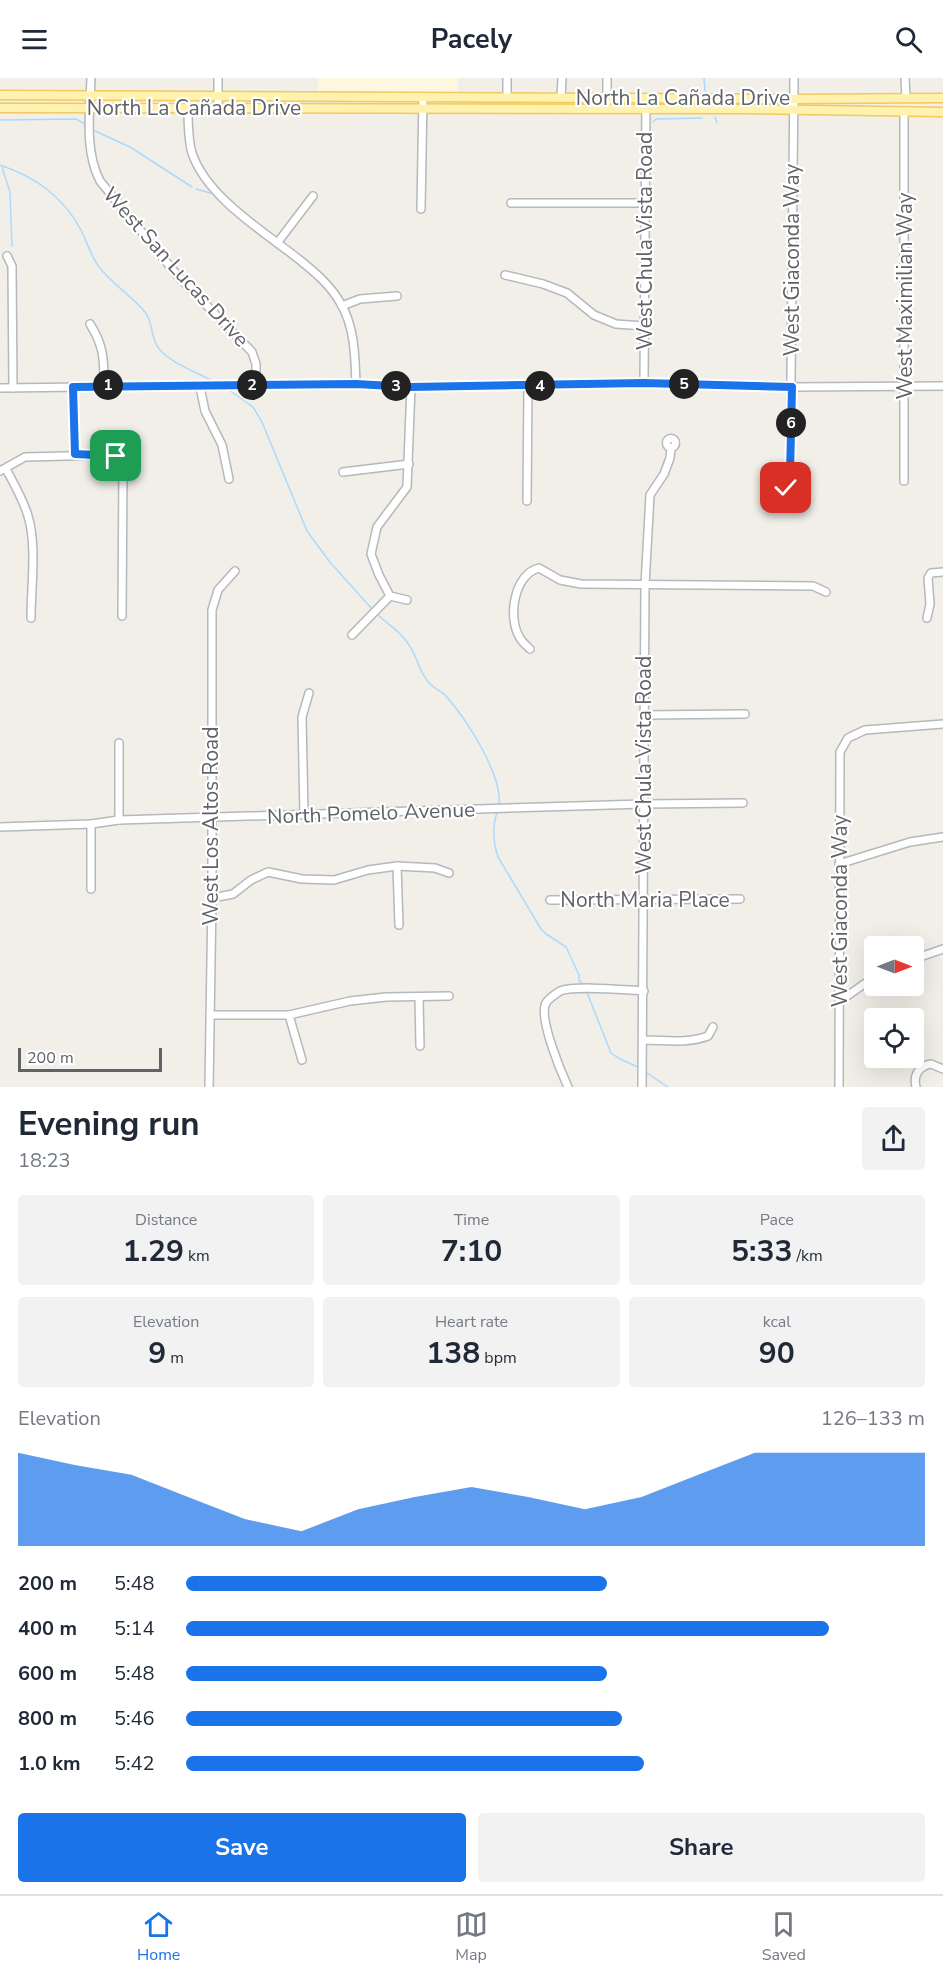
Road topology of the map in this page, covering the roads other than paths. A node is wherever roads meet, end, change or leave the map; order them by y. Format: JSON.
{"nodes":[{"id":1,"x":91,"y":78,"type":"edge"},
{"id":2,"x":218,"y":78,"type":"edge"},
{"id":3,"x":507,"y":78,"type":"edge"},
{"id":4,"x":562,"y":78,"type":"edge"},
{"id":5,"x":607,"y":78,"type":"edge"},
{"id":6,"x":794,"y":78,"type":"edge"},
{"id":7,"x":905,"y":78,"type":"edge"},
{"id":8,"x":0,"y":95,"type":"edge"},
{"id":9,"x":91,"y":96,"type":"junction"},
{"id":10,"x":218,"y":97,"type":"junction"},
{"id":11,"x":423,"y":97,"type":"junction"},
{"id":12,"x":507,"y":98,"type":"junction"},
{"id":13,"x":561,"y":98,"type":"junction"},
{"id":14,"x":607,"y":98,"type":"junction"},
{"id":15,"x":646,"y":98,"type":"junction"},
{"id":16,"x":906,"y":98,"type":"junction"},
{"id":17,"x":943,"y":98,"type":"edge"},
{"id":18,"x":793,"y":104,"type":"junction"},
{"id":19,"x":0,"y":108,"type":"edge"},
{"id":20,"x":90,"y":108,"type":"junction"},
{"id":21,"x":188,"y":108,"type":"junction"},
{"id":22,"x":218,"y":108,"type":"junction"},
{"id":23,"x":423,"y":108,"type":"junction"},
{"id":24,"x":607,"y":109,"type":"junction"},
{"id":25,"x":646,"y":109,"type":"junction"},
{"id":26,"x":904,"y":111,"type":"junction"},
{"id":27,"x":943,"y":112,"type":"edge"},
{"id":28,"x":314,"y":196,"type":"dead end"},
{"id":29,"x":511,"y":203,"type":"dead end"},
{"id":30,"x":644,"y":203,"type":"junction"},
{"id":31,"x":421,"y":209,"type":"dead end"},
{"id":32,"x":278,"y":242,"type":"junction"},
{"id":33,"x":8,"y":256,"type":"dead end"},
{"id":34,"x":504,"y":275,"type":"dead end"},
{"id":35,"x":397,"y":296,"type":"dead end"},
{"id":36,"x":342,"y":306,"type":"junction"},
{"id":37,"x":90,"y":324,"type":"dead end"},
{"id":38,"x":644,"y":326,"type":"junction"},
{"id":39,"x":644,"y":383,"type":"junction"},
{"id":40,"x":356,"y":384,"type":"junction"},
{"id":41,"x":104,"y":385,"type":"junction"},
{"id":42,"x":256,"y":385,"type":"junction"},
{"id":43,"x":528,"y":386,"type":"junction"},
{"id":44,"x":905,"y":386,"type":"junction"},
{"id":45,"x":943,"y":386,"type":"edge"},
{"id":46,"x":73,"y":387,"type":"junction"},
{"id":47,"x":200,"y":387,"type":"junction"},
{"id":48,"x":411,"y":387,"type":"junction"},
{"id":49,"x":792,"y":387,"type":"junction"},
{"id":50,"x":0,"y":388,"type":"edge"},
{"id":51,"x":13,"y":388,"type":"junction"},
{"id":52,"x":671,"y":448,"type":"dead end"},
{"id":53,"x":75,"y":454,"type":"junction"},
{"id":54,"x":409,"y":464,"type":"junction"},
{"id":55,"x":3,"y":470,"type":"edge"},
{"id":56,"x":343,"y":472,"type":"dead end"},
{"id":57,"x":229,"y":479,"type":"dead end"},
{"id":58,"x":904,"y":481,"type":"dead end"},
{"id":59,"x":786,"y":488,"type":"dead end"},
{"id":60,"x":527,"y":501,"type":"dead end"},
{"id":61,"x":235,"y":571,"type":"dead end"},
{"id":62,"x":943,"y":572,"type":"edge"},
{"id":63,"x":645,"y":585,"type":"junction"},
{"id":64,"x":826,"y":592,"type":"dead end"},
{"id":65,"x":390,"y":596,"type":"junction"},
{"id":66,"x":407,"y":600,"type":"dead end"},
{"id":67,"x":122,"y":616,"type":"dead end"},
{"id":68,"x":31,"y":618,"type":"dead end"},
{"id":69,"x":927,"y":618,"type":"dead end"},
{"id":70,"x":352,"y":635,"type":"dead end"},
{"id":71,"x":530,"y":649,"type":"dead end"},
{"id":72,"x":309,"y":693,"type":"dead end"},
{"id":73,"x":745,"y":714,"type":"dead end"},
{"id":74,"x":644,"y":715,"type":"junction"},
{"id":75,"x":943,"y":724,"type":"edge"},
{"id":76,"x":120,"y":744,"type":"dead end"},
{"id":77,"x":743,"y":803,"type":"dead end"},
{"id":78,"x":643,"y":804,"type":"junction"},
{"id":79,"x":304,"y":814,"type":"junction"},
{"id":80,"x":211,"y":819,"type":"junction"},
{"id":81,"x":120,"y":820,"type":"junction"},
{"id":82,"x":91,"y":824,"type":"junction"},
{"id":83,"x":0,"y":827,"type":"edge"},
{"id":84,"x":943,"y":837,"type":"edge"},
{"id":85,"x":839,"y":864,"type":"junction"},
{"id":86,"x":397,"y":866,"type":"junction"},
{"id":87,"x":449,"y":873,"type":"dead end"},
{"id":88,"x":91,"y":889,"type":"dead end"},
{"id":89,"x":212,"y":898,"type":"junction"},
{"id":90,"x":550,"y":900,"type":"dead end"},
{"id":91,"x":740,"y":900,"type":"dead end"},
{"id":92,"x":644,"y":901,"type":"junction"},
{"id":93,"x":399,"y":924,"type":"dead end"},
{"id":94,"x":943,"y":949,"type":"edge"},
{"id":95,"x":924,"y":956,"type":"edge"},
{"id":96,"x":864,"y":984,"type":"edge"},
{"id":97,"x":644,"y":991,"type":"junction"},
{"id":98,"x":449,"y":996,"type":"dead end"},
{"id":99,"x":419,"y":998,"type":"junction"},
{"id":100,"x":840,"y":1001,"type":"junction"},
{"id":101,"x":210,"y":1015,"type":"junction"},
{"id":102,"x":289,"y":1015,"type":"junction"},
{"id":103,"x":713,"y":1027,"type":"dead end"},
{"id":104,"x":643,"y":1040,"type":"junction"},
{"id":105,"x":420,"y":1046,"type":"dead end"},
{"id":106,"x":302,"y":1060,"type":"dead end"},
{"id":107,"x":943,"y":1069,"type":"edge"},
{"id":108,"x":209,"y":1087,"type":"edge"},
{"id":109,"x":567,"y":1087,"type":"edge"},
{"id":110,"x":642,"y":1087,"type":"edge"},
{"id":111,"x":839,"y":1087,"type":"edge"},
{"id":112,"x":916,"y":1087,"type":"edge"}],
"edges":[{"from":1,"to":9,"type":"street","name":"West San Lucas Drive"},
{"from":2,"to":10,"type":"street"},
{"from":3,"to":12,"type":"street"},
{"from":4,"to":13,"type":"street"},
{"from":5,"to":14,"type":"street"},
{"from":6,"to":18,"type":"street","name":"West Giaconda Way"},
{"from":7,"to":16,"type":"street"},
{"from":8,"to":9,"type":"main road","name":"North La Cañada Drive"},
{"from":9,"to":10,"type":"main road","name":"North La Cañada Drive"},
{"from":9,"to":20,"type":"street","name":"West San Lucas Drive"},
{"from":10,"to":11,"type":"main road","name":"North La Cañada Drive"},
{"from":10,"to":22,"type":"street"},
{"from":11,"to":12,"type":"main road","name":"North La Cañada Drive"},
{"from":11,"to":23,"type":"street"},
{"from":12,"to":13,"type":"main road","name":"North La Cañada Drive"},
{"from":13,"to":14,"type":"main road","name":"North La Cañada Drive"},
{"from":14,"to":15,"type":"main road","name":"North La Cañada Drive"},
{"from":14,"to":24,"type":"street"},
{"from":15,"to":18,"type":"main road","name":"North La Cañada Drive"},
{"from":15,"to":25,"type":"street","name":"West Chula Vista Road"},
{"from":16,"to":17,"type":"main road","name":"North La Cañada Drive"},
{"from":16,"to":18,"type":"main road","name":"North La Cañada Drive"},
{"from":18,"to":25,"type":"main road","name":"North La Cañada Drive"},
{"from":18,"to":26,"type":"main road","name":"North La Cañada Drive"},
{"from":18,"to":49,"type":"street","name":"West Giaconda Way"},
{"from":19,"to":20,"type":"main road","name":"North La Cañada Drive"},
{"from":20,"to":21,"type":"main road","name":"North La Cañada Drive"},
{"from":20,"to":42,"type":"street","name":"West San Lucas Drive"},
{"from":21,"to":22,"type":"main road","name":"North La Cañada Drive"},
{"from":21,"to":32,"type":"street"},
{"from":22,"to":23,"type":"main road","name":"North La Cañada Drive"},
{"from":23,"to":24,"type":"main road","name":"North La Cañada Drive"},
{"from":23,"to":31,"type":"street"},
{"from":24,"to":25,"type":"main road","name":"North La Cañada Drive"},
{"from":25,"to":30,"type":"street","name":"West Chula Vista Road"},
{"from":26,"to":27,"type":"main road","name":"North La Cañada Drive"},
{"from":26,"to":44,"type":"street","name":"West Maximilian Way"},
{"from":28,"to":32,"type":"street"},
{"from":29,"to":30,"type":"street"},
{"from":30,"to":38,"type":"street","name":"West Chula Vista Road"},
{"from":32,"to":36,"type":"street"},
{"from":33,"to":51,"type":"street"},
{"from":34,"to":38,"type":"street"},
{"from":35,"to":36,"type":"street"},
{"from":36,"to":40,"type":"street"},
{"from":37,"to":41,"type":"street"},
{"from":38,"to":39,"type":"street","name":"West Chula Vista Road"},
{"from":39,"to":43,"type":"street"},
{"from":39,"to":49,"type":"street"},
{"from":40,"to":42,"type":"street"},
{"from":40,"to":48,"type":"street"},
{"from":41,"to":46,"type":"street"},
{"from":41,"to":47,"type":"street"},
{"from":42,"to":47,"type":"street"},
{"from":43,"to":48,"type":"street"},
{"from":43,"to":60,"type":"street"},
{"from":44,"to":45,"type":"street"},
{"from":44,"to":49,"type":"street"},
{"from":44,"to":58,"type":"street","name":"West Maximilian Way"},
{"from":46,"to":51,"type":"street"},
{"from":46,"to":53,"type":"street"},
{"from":47,"to":57,"type":"street"},
{"from":48,"to":54,"type":"street"},
{"from":49,"to":59,"type":"street","name":"West Giaconda Way"},
{"from":50,"to":51,"type":"street"},
{"from":52,"to":63,"type":"street","name":"West Chula Vista Road"},
{"from":53,"to":55,"type":"street"},
{"from":53,"to":67,"type":"street"},
{"from":54,"to":56,"type":"street"},
{"from":54,"to":65,"type":"street"},
{"from":55,"to":68,"type":"street"},
{"from":61,"to":80,"type":"street","name":"West Los Altos Road"},
{"from":62,"to":69,"type":"street"},
{"from":63,"to":64,"type":"street"},
{"from":63,"to":71,"type":"street"},
{"from":63,"to":74,"type":"street","name":"West Chula Vista Road"},
{"from":65,"to":66,"type":"street"},
{"from":65,"to":70,"type":"street"},
{"from":72,"to":79,"type":"street"},
{"from":73,"to":74,"type":"street"},
{"from":74,"to":78,"type":"street","name":"West Chula Vista Road"},
{"from":75,"to":85,"type":"street","name":"West Giaconda Way"},
{"from":76,"to":81,"type":"street"},
{"from":77,"to":78,"type":"street","name":"North Pomelo Avenue"},
{"from":78,"to":79,"type":"street","name":"North Pomelo Avenue"},
{"from":78,"to":92,"type":"street","name":"West Chula Vista Road"},
{"from":79,"to":80,"type":"street","name":"North Pomelo Avenue"},
{"from":80,"to":81,"type":"street","name":"North Pomelo Avenue"},
{"from":80,"to":89,"type":"street","name":"West Los Altos Road"},
{"from":81,"to":82,"type":"street","name":"North Pomelo Avenue"},
{"from":82,"to":83,"type":"street","name":"North Pomelo Avenue"},
{"from":82,"to":88,"type":"street"},
{"from":84,"to":85,"type":"street"},
{"from":85,"to":100,"type":"street","name":"West Giaconda Way"},
{"from":86,"to":87,"type":"street"},
{"from":86,"to":89,"type":"street"},
{"from":86,"to":93,"type":"street"},
{"from":89,"to":101,"type":"street","name":"West Los Altos Road"},
{"from":90,"to":92,"type":"street","name":"North Maria Place"},
{"from":91,"to":92,"type":"street","name":"North Maria Place"},
{"from":92,"to":97,"type":"street","name":"West Chula Vista Road"},
{"from":94,"to":95,"type":"street"},
{"from":96,"to":100,"type":"street"},
{"from":97,"to":104,"type":"street","name":"West Chula Vista Road"},
{"from":97,"to":109,"type":"street"},
{"from":98,"to":99,"type":"street"},
{"from":99,"to":102,"type":"street"},
{"from":99,"to":105,"type":"street"},
{"from":100,"to":111,"type":"street","name":"West Giaconda Way"},
{"from":101,"to":102,"type":"street"},
{"from":101,"to":108,"type":"street","name":"West Los Altos Road"},
{"from":102,"to":106,"type":"street"},
{"from":103,"to":104,"type":"street"},
{"from":104,"to":110,"type":"street","name":"West Chula Vista Road"},
{"from":107,"to":112,"type":"street"}]}
